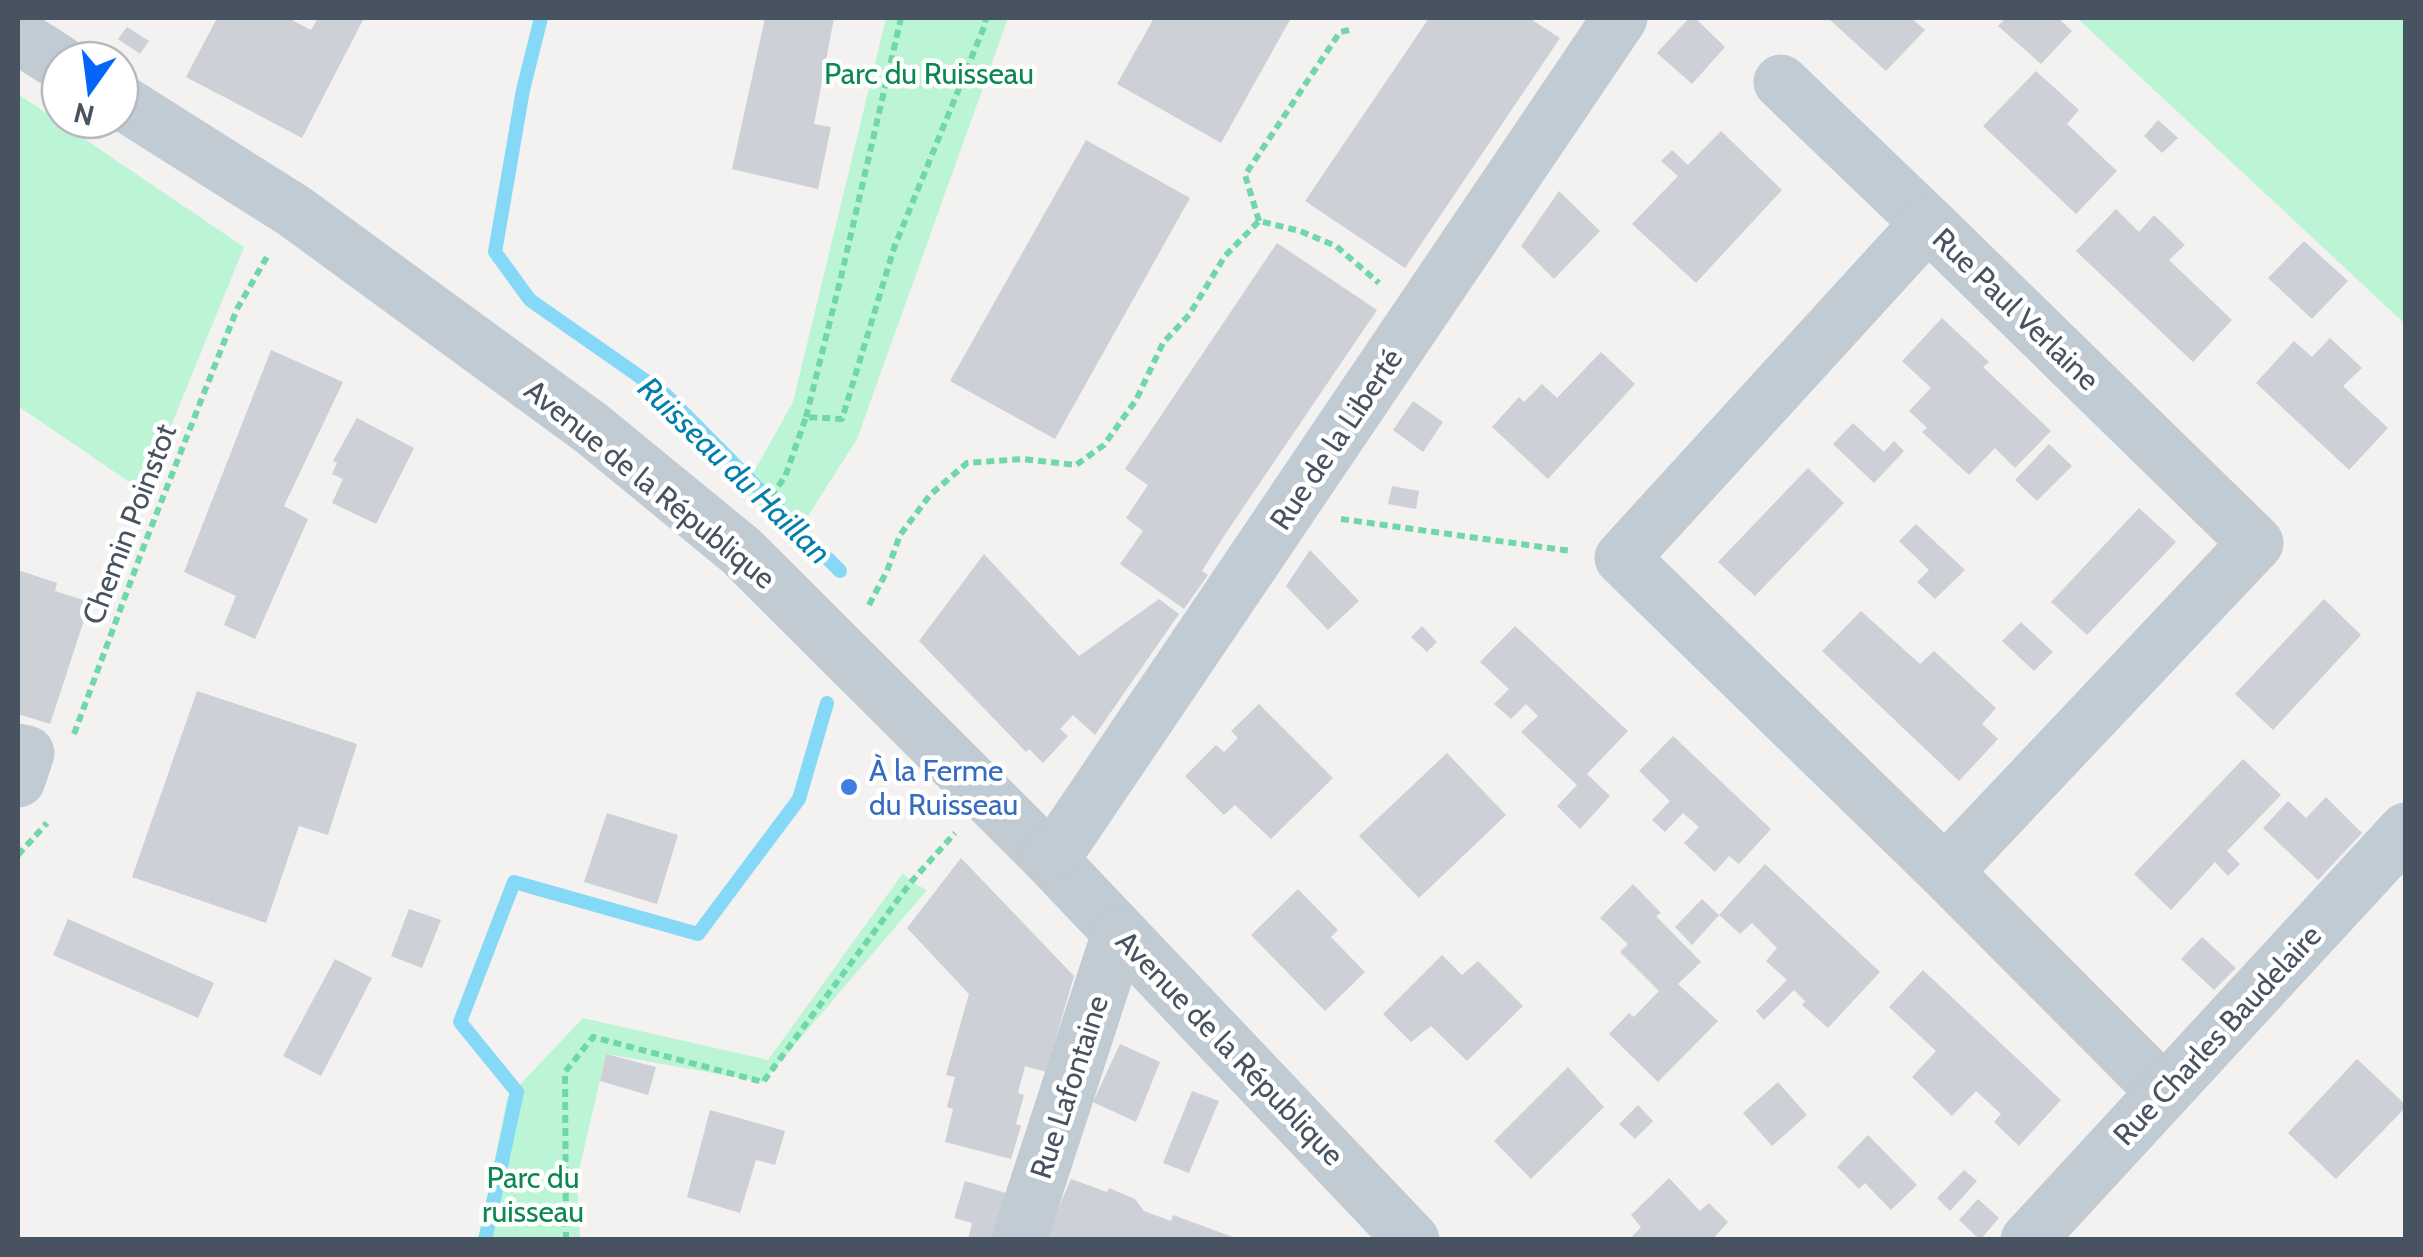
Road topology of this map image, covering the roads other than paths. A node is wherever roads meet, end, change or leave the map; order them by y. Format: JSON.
{"nodes":[{"id":1,"x":1620,"y":18,"type":"edge"},
{"id":2,"x":18,"y":36,"type":"edge"},
{"id":3,"x":40,"y":50,"type":"edge"},
{"id":4,"x":1781,"y":82,"type":"dead end"},
{"id":5,"x":140,"y":114,"type":"edge"},
{"id":6,"x":1928,"y":223,"type":"junction"},
{"id":7,"x":44,"y":748,"type":"edge"},
{"id":8,"x":34,"y":795,"type":"edge"},
{"id":9,"x":2406,"y":830,"type":"edge"},
{"id":10,"x":1047,"y":856,"type":"junction"},
{"id":11,"x":1945,"y":872,"type":"junction"},
{"id":12,"x":1119,"y":934,"type":"junction"},
{"id":13,"x":2164,"y":1092,"type":"junction"},
{"id":14,"x":1019,"y":1240,"type":"edge"},
{"id":15,"x":1412,"y":1240,"type":"edge"},
{"id":16,"x":2028,"y":1240,"type":"edge"}],
"edges":[{"from":1,"to":10,"type":"street","name":"Rue de la Liberté"},
{"from":2,"to":3,"type":"street"},
{"from":4,"to":6,"type":"street"},
{"from":5,"to":10,"type":"street","name":"Avenue de la République"},
{"from":6,"to":11,"type":"street","name":"Rue Paul Verlaine"},
{"from":6,"to":11,"type":"street","name":"Rue Paul Verlaine"},
{"from":7,"to":8,"type":"street"},
{"from":9,"to":13,"type":"street","name":"Rue Charles Baudelaire"},
{"from":10,"to":12,"type":"street","name":"Avenue de la République"},
{"from":11,"to":13,"type":"street"},
{"from":12,"to":14,"type":"street","name":"Rue Lafontaine"},
{"from":12,"to":15,"type":"street","name":"Avenue de la République"},
{"from":13,"to":16,"type":"street","name":"Rue Charles Baudelaire"}]}
